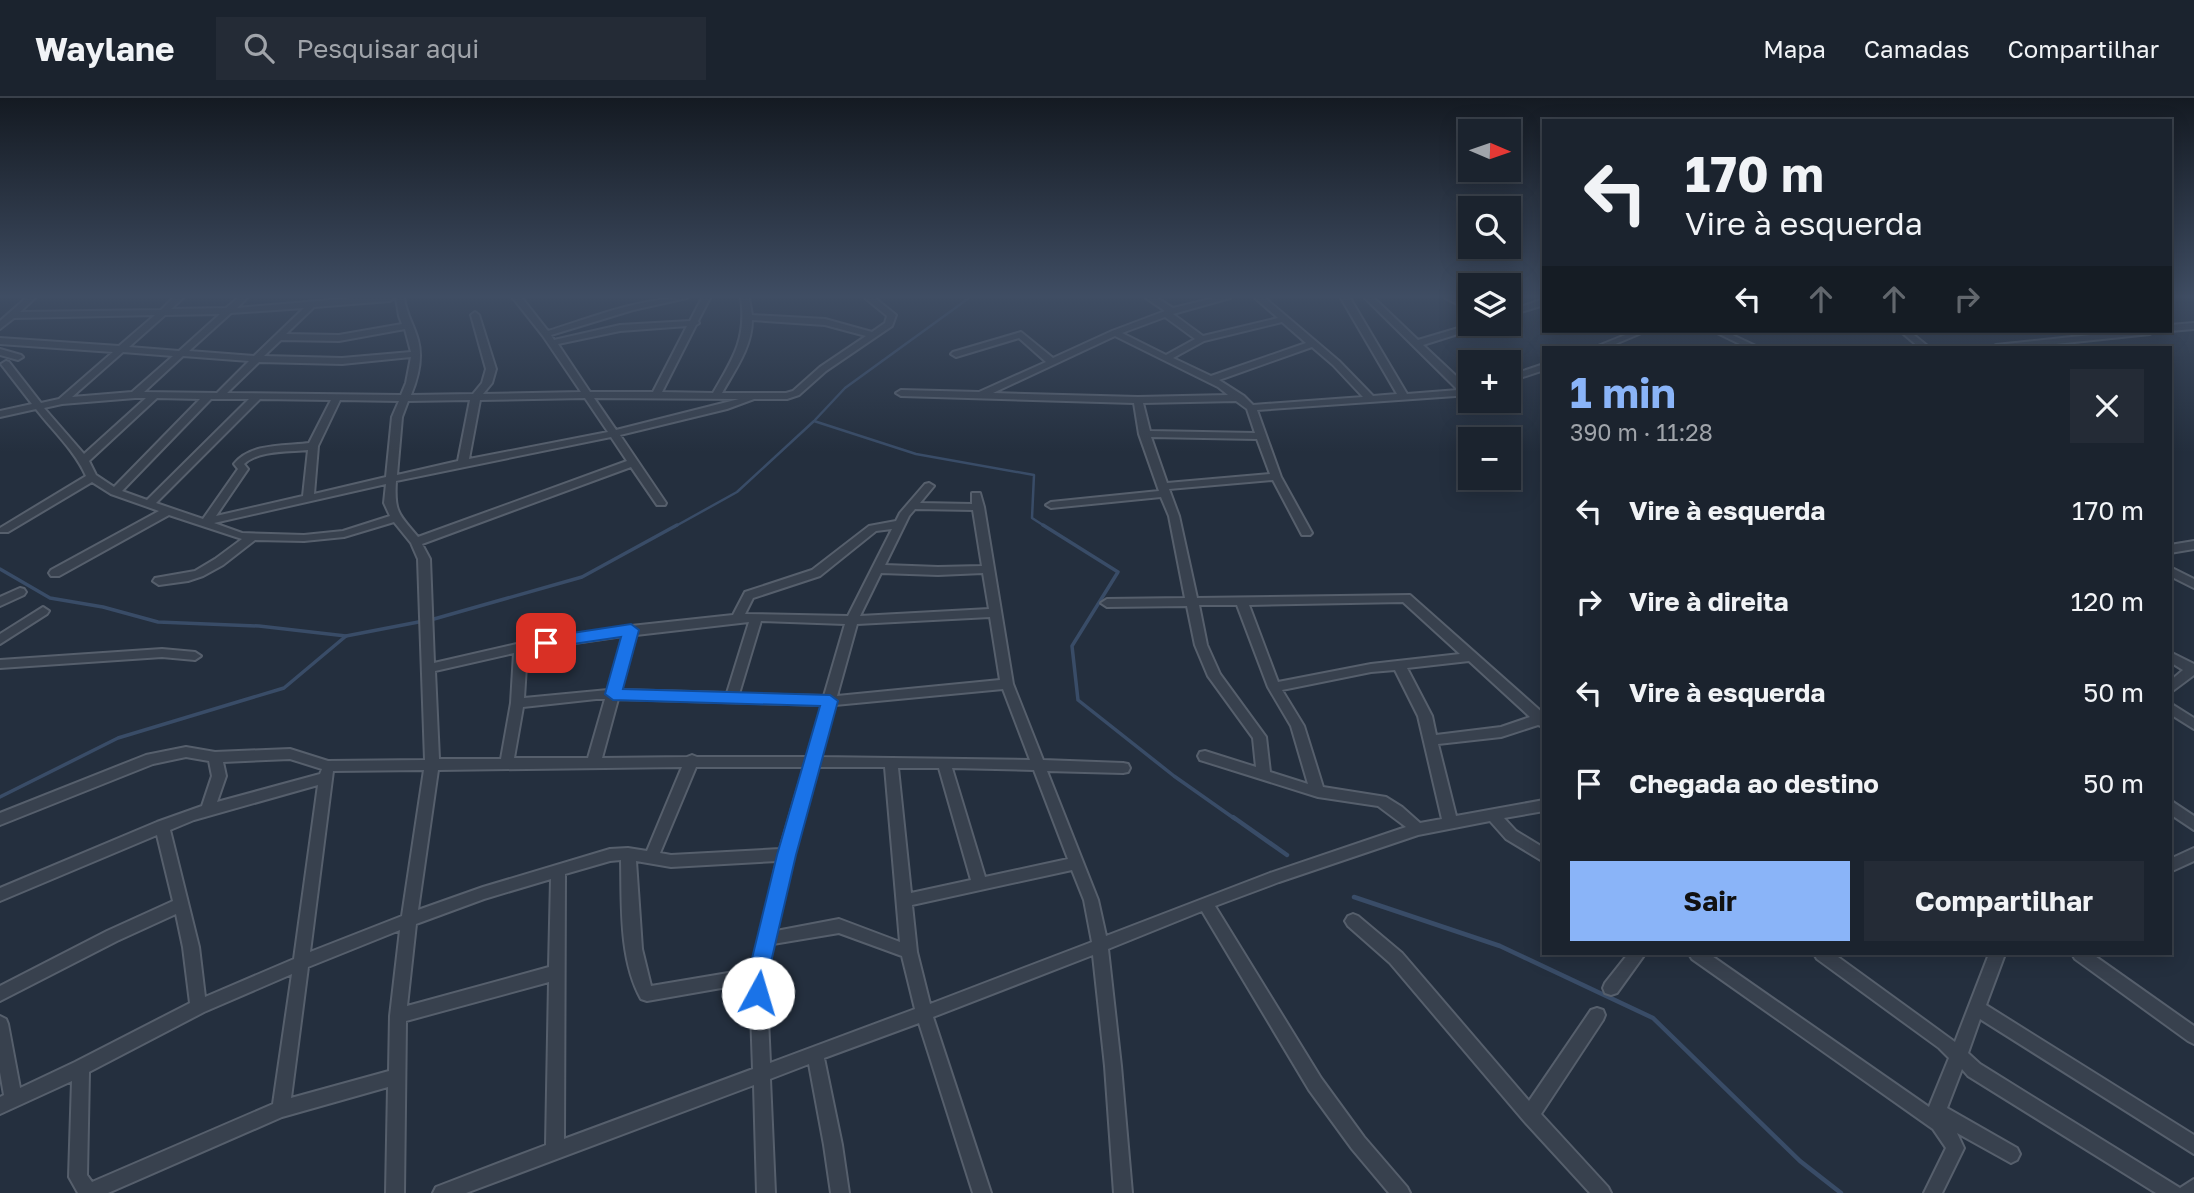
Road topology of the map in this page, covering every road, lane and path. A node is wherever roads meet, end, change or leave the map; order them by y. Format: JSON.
{"nodes":[{"id":1,"x":120,"y":349,"type":"joint"},
{"id":2,"x":185,"y":349,"type":"edge"},
{"id":3,"x":268,"y":349,"type":"edge"},
{"id":4,"x":415,"y":349,"type":"edge"},
{"id":5,"x":485,"y":349,"type":"edge"},
{"id":6,"x":556,"y":349,"type":"edge"},
{"id":7,"x":681,"y":349,"type":"edge"},
{"id":8,"x":742,"y":349,"type":"edge"},
{"id":9,"x":852,"y":349,"type":"edge"},
{"id":10,"x":973,"y":349,"type":"edge"},
{"id":11,"x":1037,"y":349,"type":"edge"},
{"id":12,"x":1082,"y":349,"type":"edge"},
{"id":13,"x":1146,"y":349,"type":"edge"},
{"id":14,"x":1184,"y":349,"type":"edge"},
{"id":15,"x":1297,"y":349,"type":"edge"},
{"id":16,"x":1320,"y":349,"type":"edge"},
{"id":17,"x":1376,"y":349,"type":"edge"},
{"id":18,"x":1421,"y":349,"type":"edge"},
{"id":19,"x":0,"y":352,"type":"edge"},
{"id":20,"x":415,"y":354,"type":"junction"},
{"id":21,"x":956,"y":354,"type":"dead end"},
{"id":22,"x":178,"y":355,"type":"junction"},
{"id":23,"x":258,"y":359,"type":"junction"},
{"id":24,"x":1165,"y":359,"type":"junction"},
{"id":25,"x":1053,"y":363,"type":"junction"},
{"id":26,"x":3,"y":366,"type":"edge"},
{"id":27,"x":1542,"y":368,"type":"edge"},
{"id":28,"x":1521,"y":375,"type":"edge"},
{"id":29,"x":1210,"y":380,"type":"junction"},
{"id":30,"x":1458,"y":383,"type":"edge"},
{"id":31,"x":901,"y":393,"type":"dead end"},
{"id":32,"x":1458,"y":394,"type":"edge"},
{"id":33,"x":135,"y":395,"type":"junction"},
{"id":34,"x":155,"y":395,"type":"junction"},
{"id":35,"x":588,"y":395,"type":"junction"},
{"id":36,"x":656,"y":395,"type":"junction"},
{"id":37,"x":716,"y":395,"type":"junction"},
{"id":38,"x":213,"y":396,"type":"junction"},
{"id":39,"x":258,"y":396,"type":"junction"},
{"id":40,"x":754,"y":396,"type":"junction"},
{"id":41,"x":979,"y":396,"type":"junction"},
{"id":42,"x":337,"y":397,"type":"junction"},
{"id":43,"x":1404,"y":397,"type":"junction"},
{"id":44,"x":403,"y":398,"type":"junction"},
{"id":45,"x":475,"y":398,"type":"junction"},
{"id":46,"x":1241,"y":398,"type":"junction"},
{"id":47,"x":1370,"y":399,"type":"junction"},
{"id":48,"x":1138,"y":400,"type":"junction"},
{"id":49,"x":62,"y":401,"type":"junction"},
{"id":50,"x":40,"y":407,"type":"junction"},
{"id":51,"x":1251,"y":408,"type":"junction"},
{"id":52,"x":4,"y":414,"type":"edge"},
{"id":53,"x":0,"y":423,"type":"edge"},
{"id":54,"x":613,"y":434,"type":"junction"},
{"id":55,"x":1144,"y":434,"type":"junction"},
{"id":56,"x":1261,"y":436,"type":"junction"},
{"id":57,"x":313,"y":446,"type":"junction"},
{"id":58,"x":84,"y":460,"type":"junction"},
{"id":59,"x":634,"y":462,"type":"junction"},
{"id":60,"x":463,"y":463,"type":"junction"},
{"id":61,"x":92,"y":477,"type":"junction"},
{"id":62,"x":1276,"y":477,"type":"junction"},
{"id":63,"x":391,"y":479,"type":"junction"},
{"id":64,"x":929,"y":486,"type":"dead end"},
{"id":65,"x":1165,"y":490,"type":"junction"},
{"id":66,"x":115,"y":492,"type":"junction"},
{"id":67,"x":308,"y":498,"type":"junction"},
{"id":68,"x":978,"y":501,"type":"joint"},
{"id":69,"x":660,"y":503,"type":"dead end"},
{"id":70,"x":149,"y":504,"type":"junction"},
{"id":71,"x":1051,"y":505,"type":"dead end"},
{"id":72,"x":912,"y":506,"type":"junction"},
{"id":73,"x":168,"y":511,"type":"junction"},
{"id":74,"x":396,"y":518,"type":"junction"},
{"id":75,"x":206,"y":523,"type":"junction"},
{"id":76,"x":899,"y":524,"type":"junction"},
{"id":77,"x":4,"y":530,"type":"dead end"},
{"id":78,"x":1306,"y":533,"type":"dead end"},
{"id":79,"x":252,"y":537,"type":"junction"},
{"id":80,"x":416,"y":542,"type":"junction"},
{"id":81,"x":2194,"y":545,"type":"edge"},
{"id":82,"x":2172,"y":549,"type":"edge"},
{"id":83,"x":879,"y":569,"type":"junction"},
{"id":84,"x":989,"y":569,"type":"junction"},
{"id":85,"x":2172,"y":572,"type":"edge"},
{"id":86,"x":55,"y":573,"type":"dead end"},
{"id":87,"x":159,"y":581,"type":"dead end"},
{"id":88,"x":2194,"y":584,"type":"edge"},
{"id":89,"x":20,"y":593,"type":"dead end"},
{"id":90,"x":1191,"y":600,"type":"junction"},
{"id":91,"x":1242,"y":602,"type":"junction"},
{"id":92,"x":0,"y":603,"type":"edge"},
{"id":93,"x":1107,"y":603,"type":"dead end"},
{"id":94,"x":43,"y":611,"type":"dead end"},
{"id":95,"x":997,"y":613,"type":"junction"},
{"id":96,"x":756,"y":617,"type":"junction"},
{"id":97,"x":737,"y":618,"type":"junction"},
{"id":98,"x":852,"y":620,"type":"junction"},
{"id":99,"x":631,"y":630,"type":"junction"},
{"id":100,"x":0,"y":640,"type":"edge"},
{"id":101,"x":521,"y":647,"type":"junction"},
{"id":102,"x":195,"y":656,"type":"dead end"},
{"id":103,"x":1469,"y":657,"type":"junction"},
{"id":104,"x":2172,"y":657,"type":"edge"},
{"id":105,"x":0,"y":664,"type":"edge"},
{"id":106,"x":1399,"y":665,"type":"junction"},
{"id":107,"x":430,"y":668,"type":"junction"},
{"id":108,"x":2193,"y":669,"type":"edge"},
{"id":109,"x":1007,"y":684,"type":"junction"},
{"id":110,"x":2172,"y":686,"type":"edge"},
{"id":111,"x":1273,"y":687,"type":"junction"},
{"id":112,"x":613,"y":694,"type":"junction"},
{"id":113,"x":732,"y":697,"type":"junction"},
{"id":114,"x":830,"y":701,"type":"junction"},
{"id":115,"x":517,"y":703,"type":"junction"},
{"id":116,"x":2172,"y":709,"type":"edge"},
{"id":117,"x":1542,"y":720,"type":"edge"},
{"id":118,"x":2194,"y":724,"type":"edge"},
{"id":119,"x":1432,"y":740,"type":"junction"},
{"id":120,"x":1205,"y":756,"type":"dead end"},
{"id":121,"x":215,"y":757,"type":"junction"},
{"id":122,"x":692,"y":760,"type":"junction"},
{"id":123,"x":594,"y":762,"type":"junction"},
{"id":124,"x":813,"y":762,"type":"junction"},
{"id":125,"x":506,"y":763,"type":"junction"},
{"id":126,"x":891,"y":763,"type":"junction"},
{"id":127,"x":944,"y":763,"type":"junction"},
{"id":128,"x":432,"y":764,"type":"junction"},
{"id":129,"x":1037,"y":765,"type":"junction"},
{"id":130,"x":1123,"y":768,"type":"dead end"},
{"id":131,"x":327,"y":772,"type":"junction"},
{"id":132,"x":1264,"y":774,"type":"junction"},
{"id":133,"x":1318,"y":792,"type":"junction"},
{"id":134,"x":1542,"y":805,"type":"edge"},
{"id":135,"x":2172,"y":808,"type":"edge"},
{"id":136,"x":208,"y":809,"type":"junction"},
{"id":137,"x":1492,"y":814,"type":"junction"},
{"id":138,"x":0,"y":819,"type":"edge"},
{"id":139,"x":1450,"y":822,"type":"junction"},
{"id":140,"x":2194,"y":824,"type":"edge"},
{"id":141,"x":162,"y":826,"type":"junction"},
{"id":142,"x":1418,"y":829,"type":"junction"},
{"id":143,"x":628,"y":854,"type":"junction"},
{"id":144,"x":2194,"y":854,"type":"edge"},
{"id":145,"x":786,"y":855,"type":"junction"},
{"id":146,"x":1542,"y":855,"type":"edge"},
{"id":147,"x":651,"y":858,"type":"junction"},
{"id":148,"x":1077,"y":863,"type":"junction"},
{"id":149,"x":2172,"y":865,"type":"edge"},
{"id":150,"x":558,"y":870,"type":"junction"},
{"id":151,"x":979,"y":883,"type":"junction"},
{"id":152,"x":0,"y":895,"type":"edge"},
{"id":153,"x":903,"y":901,"type":"junction"},
{"id":154,"x":182,"y":904,"type":"junction"},
{"id":155,"x":1206,"y":904,"type":"junction"},
{"id":156,"x":409,"y":919,"type":"junction"},
{"id":157,"x":1353,"y":921,"type":"dead end"},
{"id":158,"x":766,"y":939,"type":"junction"},
{"id":159,"x":1100,"y":945,"type":"junction"},
{"id":160,"x":909,"y":952,"type":"junction"},
{"id":161,"x":1636,"y":955,"type":"edge"},
{"id":162,"x":1698,"y":955,"type":"edge"},
{"id":163,"x":1823,"y":955,"type":"edge"},
{"id":164,"x":1997,"y":955,"type":"edge"},
{"id":165,"x":2081,"y":955,"type":"edge"},
{"id":166,"x":302,"y":962,"type":"junction"},
{"id":167,"x":558,"y":972,"type":"junction"},
{"id":168,"x":758,"y":975,"type":"junction"},
{"id":169,"x":1611,"y":988,"type":"dead end"},
{"id":170,"x":0,"y":994,"type":"edge"},
{"id":171,"x":198,"y":1007,"type":"junction"},
{"id":172,"x":1977,"y":1008,"type":"junction"},
{"id":173,"x":924,"y":1014,"type":"junction"},
{"id":174,"x":1597,"y":1015,"type":"dead end"},
{"id":175,"x":398,"y":1016,"type":"junction"},
{"id":176,"x":0,"y":1024,"type":"edge"},
{"id":177,"x":2194,"y":1036,"type":"edge"},
{"id":178,"x":815,"y":1054,"type":"junction"},
{"id":179,"x":1957,"y":1054,"type":"junction"},
{"id":180,"x":81,"y":1068,"type":"junction"},
{"id":181,"x":762,"y":1074,"type":"junction"},
{"id":182,"x":396,"y":1077,"type":"junction"},
{"id":183,"x":6,"y":1103,"type":"edge"},
{"id":184,"x":281,"y":1109,"type":"junction"},
{"id":185,"x":1934,"y":1114,"type":"junction"},
{"id":186,"x":1530,"y":1115,"type":"junction"},
{"id":187,"x":2194,"y":1145,"type":"edge"},
{"id":188,"x":555,"y":1151,"type":"junction"},
{"id":189,"x":2011,"y":1154,"type":"dead end"},
{"id":190,"x":2194,"y":1188,"type":"edge"},
{"id":191,"x":88,"y":1193,"type":"edge"},
{"id":192,"x":395,"y":1193,"type":"edge"},
{"id":193,"x":442,"y":1193,"type":"edge"},
{"id":194,"x":766,"y":1193,"type":"edge"},
{"id":195,"x":840,"y":1193,"type":"edge"},
{"id":196,"x":982,"y":1193,"type":"edge"},
{"id":197,"x":1123,"y":1193,"type":"edge"},
{"id":198,"x":1401,"y":1193,"type":"edge"},
{"id":199,"x":1602,"y":1193,"type":"edge"},
{"id":200,"x":1933,"y":1193,"type":"edge"},
{"id":201,"x":2173,"y":1193,"type":"edge"},
{"id":202,"x":2187,"y":1193,"type":"edge"}],
"edges":[{"from":1,"to":22,"type":"street"},
{"from":1,"to":49,"type":"street"},
{"from":2,"to":22,"type":"street"},
{"from":3,"to":23,"type":"street"},
{"from":4,"to":20,"type":"street"},
{"from":5,"to":45,"type":"street"},
{"from":6,"to":35,"type":"street"},
{"from":7,"to":36,"type":"street"},
{"from":8,"to":37,"type":"street"},
{"from":9,"to":40,"type":"street"},
{"from":10,"to":21,"type":"street"},
{"from":11,"to":25,"type":"street"},
{"from":12,"to":25,"type":"street"},
{"from":13,"to":24,"type":"street"},
{"from":14,"to":24,"type":"street"},
{"from":15,"to":29,"type":"street"},
{"from":16,"to":47,"type":"street"},
{"from":17,"to":43,"type":"street"},
{"from":18,"to":30,"type":"street"},
{"from":19,"to":26,"type":"street"},
{"from":20,"to":23,"type":"street"},
{"from":20,"to":44,"type":"street"},
{"from":22,"to":23,"type":"street"},
{"from":22,"to":33,"type":"street"},
{"from":23,"to":38,"type":"street"},
{"from":24,"to":29,"type":"street"},
{"from":25,"to":41,"type":"street"},
{"from":26,"to":50,"type":"street"},
{"from":27,"to":28,"type":"street"},
{"from":29,"to":46,"type":"street"},
{"from":31,"to":41,"type":"street"},
{"from":32,"to":43,"type":"street"},
{"from":33,"to":34,"type":"street"},
{"from":33,"to":49,"type":"street"},
{"from":34,"to":38,"type":"street"},
{"from":34,"to":58,"type":"street"},
{"from":35,"to":36,"type":"street"},
{"from":35,"to":45,"type":"street"},
{"from":35,"to":54,"type":"street"},
{"from":36,"to":37,"type":"street"},
{"from":37,"to":40,"type":"street"},
{"from":38,"to":39,"type":"street"},
{"from":38,"to":66,"type":"street"},
{"from":39,"to":42,"type":"street"},
{"from":39,"to":70,"type":"street"},
{"from":40,"to":54,"type":"street"},
{"from":41,"to":48,"type":"street"},
{"from":42,"to":44,"type":"street"},
{"from":42,"to":57,"type":"street"},
{"from":43,"to":47,"type":"street"},
{"from":44,"to":45,"type":"street"},
{"from":44,"to":63,"type":"street"},
{"from":45,"to":60,"type":"street"},
{"from":46,"to":48,"type":"street"},
{"from":46,"to":51,"type":"street"},
{"from":47,"to":51,"type":"street"},
{"from":48,"to":55,"type":"street"},
{"from":49,"to":50,"type":"street"},
{"from":50,"to":52,"type":"street"},
{"from":50,"to":58,"type":"street"},
{"from":51,"to":56,"type":"street"},
{"from":52,"to":53,"type":"street"},
{"from":54,"to":59,"type":"street"},
{"from":54,"to":60,"type":"street"},
{"from":55,"to":56,"type":"street"},
{"from":55,"to":65,"type":"street"},
{"from":56,"to":62,"type":"street"},
{"from":57,"to":67,"type":"street"},
{"from":57,"to":75,"type":"street"},
{"from":58,"to":61,"type":"street"},
{"from":59,"to":69,"type":"street"},
{"from":59,"to":80,"type":"street"},
{"from":60,"to":63,"type":"street"},
{"from":61,"to":66,"type":"street"},
{"from":61,"to":77,"type":"street"},
{"from":62,"to":65,"type":"street"},
{"from":62,"to":78,"type":"street"},
{"from":63,"to":67,"type":"street"},
{"from":63,"to":74,"type":"street"},
{"from":64,"to":72,"type":"street"},
{"from":65,"to":71,"type":"street"},
{"from":65,"to":90,"type":"street"},
{"from":66,"to":70,"type":"street"},
{"from":67,"to":75,"type":"street"},
{"from":68,"to":72,"type":"street"},
{"from":68,"to":84,"type":"street"},
{"from":70,"to":73,"type":"street"},
{"from":72,"to":76,"type":"street"},
{"from":73,"to":75,"type":"street"},
{"from":73,"to":86,"type":"street"},
{"from":74,"to":79,"type":"street"},
{"from":74,"to":80,"type":"street"},
{"from":75,"to":79,"type":"street"},
{"from":76,"to":83,"type":"street"},
{"from":76,"to":97,"type":"street"},
{"from":79,"to":87,"type":"street"},
{"from":80,"to":107,"type":"street"},
{"from":81,"to":82,"type":"street"},
{"from":83,"to":84,"type":"street"},
{"from":83,"to":98,"type":"street"},
{"from":84,"to":95,"type":"street"},
{"from":85,"to":88,"type":"street"},
{"from":89,"to":92,"type":"street"},
{"from":90,"to":91,"type":"street"},
{"from":90,"to":93,"type":"street"},
{"from":90,"to":132,"type":"street"},
{"from":91,"to":103,"type":"street"},
{"from":91,"to":111,"type":"street"},
{"from":94,"to":100,"type":"street"},
{"from":95,"to":98,"type":"street"},
{"from":95,"to":109,"type":"street"},
{"from":96,"to":97,"type":"street"},
{"from":96,"to":98,"type":"street"},
{"from":96,"to":113,"type":"street"},
{"from":97,"to":99,"type":"street"},
{"from":98,"to":114,"type":"street"},
{"from":99,"to":101,"type":"street"},
{"from":99,"to":112,"type":"street"},
{"from":101,"to":107,"type":"street"},
{"from":101,"to":115,"type":"street"},
{"from":102,"to":105,"type":"street"},
{"from":103,"to":106,"type":"street"},
{"from":103,"to":117,"type":"street"},
{"from":104,"to":108,"type":"street"},
{"from":106,"to":111,"type":"street"},
{"from":106,"to":119,"type":"street"},
{"from":107,"to":128,"type":"street"},
{"from":108,"to":110,"type":"street"},
{"from":109,"to":114,"type":"street"},
{"from":109,"to":129,"type":"street"},
{"from":111,"to":133,"type":"street"},
{"from":112,"to":113,"type":"street"},
{"from":112,"to":115,"type":"street"},
{"from":112,"to":123,"type":"street"},
{"from":113,"to":114,"type":"street"},
{"from":114,"to":124,"type":"street"},
{"from":115,"to":125,"type":"street"},
{"from":116,"to":118,"type":"street"},
{"from":117,"to":119,"type":"street"},
{"from":119,"to":139,"type":"street"},
{"from":120,"to":132,"type":"street"},
{"from":121,"to":131,"type":"street"},
{"from":121,"to":136,"type":"street"},
{"from":121,"to":138,"type":"street"},
{"from":122,"to":123,"type":"street"},
{"from":122,"to":124,"type":"street"},
{"from":122,"to":147,"type":"street"},
{"from":123,"to":125,"type":"street"},
{"from":124,"to":126,"type":"street"},
{"from":124,"to":145,"type":"street"},
{"from":125,"to":128,"type":"street"},
{"from":126,"to":127,"type":"street"},
{"from":126,"to":153,"type":"street"},
{"from":127,"to":129,"type":"street"},
{"from":127,"to":151,"type":"street"},
{"from":128,"to":131,"type":"street"},
{"from":128,"to":156,"type":"street"},
{"from":129,"to":130,"type":"street"},
{"from":129,"to":148,"type":"street"},
{"from":131,"to":136,"type":"street"},
{"from":131,"to":166,"type":"street"},
{"from":132,"to":133,"type":"street"},
{"from":133,"to":142,"type":"street"},
{"from":134,"to":137,"type":"street"},
{"from":135,"to":140,"type":"street"},
{"from":136,"to":141,"type":"street"},
{"from":137,"to":139,"type":"street"},
{"from":137,"to":146,"type":"street"},
{"from":139,"to":142,"type":"street"},
{"from":141,"to":152,"type":"street"},
{"from":141,"to":154,"type":"street"},
{"from":142,"to":155,"type":"street"},
{"from":143,"to":147,"type":"street"},
{"from":143,"to":150,"type":"street"},
{"from":143,"to":168,"type":"street"},
{"from":144,"to":149,"type":"street"},
{"from":145,"to":147,"type":"street"},
{"from":145,"to":158,"type":"street"},
{"from":148,"to":151,"type":"street"},
{"from":148,"to":159,"type":"street"},
{"from":150,"to":156,"type":"street"},
{"from":150,"to":167,"type":"street"},
{"from":151,"to":153,"type":"street"},
{"from":153,"to":160,"type":"street"},
{"from":154,"to":170,"type":"street"},
{"from":154,"to":171,"type":"street"},
{"from":155,"to":159,"type":"street"},
{"from":155,"to":198,"type":"street"},
{"from":156,"to":166,"type":"street"},
{"from":156,"to":175,"type":"street"},
{"from":157,"to":186,"type":"street"},
{"from":158,"to":160,"type":"street"},
{"from":158,"to":168,"type":"street"},
{"from":159,"to":173,"type":"street"},
{"from":159,"to":197,"type":"street"},
{"from":160,"to":173,"type":"street"},
{"from":161,"to":169,"type":"street"},
{"from":162,"to":185,"type":"street"},
{"from":163,"to":179,"type":"street"},
{"from":164,"to":172,"type":"street"},
{"from":165,"to":177,"type":"street"},
{"from":166,"to":171,"type":"street"},
{"from":166,"to":184,"type":"street"},
{"from":167,"to":175,"type":"street"},
{"from":167,"to":188,"type":"street"},
{"from":168,"to":181,"type":"street"},
{"from":171,"to":180,"type":"street"},
{"from":172,"to":179,"type":"street"},
{"from":172,"to":187,"type":"street"},
{"from":173,"to":178,"type":"street"},
{"from":173,"to":196,"type":"street"},
{"from":174,"to":186,"type":"street"},
{"from":175,"to":182,"type":"street"},
{"from":176,"to":183,"type":"street"},
{"from":178,"to":181,"type":"street"},
{"from":178,"to":195,"type":"street"},
{"from":179,"to":185,"type":"street"},
{"from":179,"to":201,"type":"street"},
{"from":180,"to":183,"type":"street"},
{"from":180,"to":191,"type":"street"},
{"from":181,"to":188,"type":"street"},
{"from":181,"to":194,"type":"street"},
{"from":182,"to":184,"type":"street"},
{"from":182,"to":192,"type":"street"},
{"from":184,"to":191,"type":"street"},
{"from":185,"to":189,"type":"street"},
{"from":185,"to":200,"type":"street"},
{"from":186,"to":199,"type":"street"},
{"from":188,"to":193,"type":"street"},
{"from":190,"to":202,"type":"street"}]}
